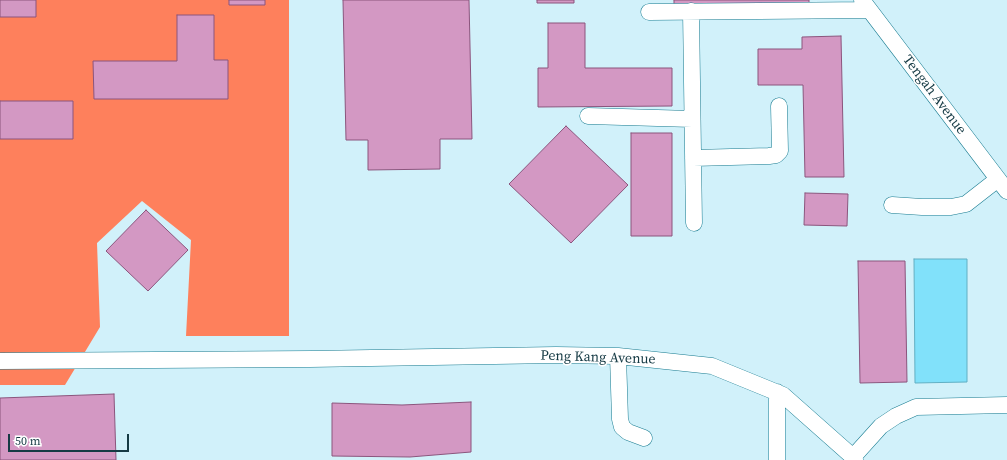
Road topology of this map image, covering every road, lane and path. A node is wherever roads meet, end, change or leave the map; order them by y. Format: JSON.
{"nodes":[{"id":1,"x":865,"y":5,"type":"edge"},
{"id":2,"x":691,"y":11,"type":"junction"},
{"id":3,"x":649,"y":12,"type":"dead end"},
{"id":4,"x":779,"y":106,"type":"dead end"},
{"id":5,"x":588,"y":116,"type":"dead end"},
{"id":6,"x":692,"y":119,"type":"junction"},
{"id":7,"x":693,"y":158,"type":"junction"},
{"id":8,"x":1003,"y":185,"type":"edge"},
{"id":9,"x":892,"y":205,"type":"dead end"},
{"id":10,"x":694,"y":223,"type":"dead end"},
{"id":11,"x":618,"y":356,"type":"junction"},
{"id":12,"x":0,"y":361,"type":"edge"},
{"id":13,"x":777,"y":392,"type":"junction"},
{"id":14,"x":1007,"y":405,"type":"edge"},
{"id":15,"x":644,"y":438,"type":"dead end"},
{"id":16,"x":854,"y":458,"type":"edge"},
{"id":17,"x":777,"y":460,"type":"edge"}],
"edges":[{"from":1,"to":2,"type":"lane"},
{"from":1,"to":8,"type":"lane","name":"Tengah Avenue"},
{"from":2,"to":3,"type":"lane"},
{"from":2,"to":6,"type":"lane"},
{"from":4,"to":7,"type":"lane"},
{"from":5,"to":6,"type":"lane"},
{"from":6,"to":7,"type":"lane"},
{"from":7,"to":10,"type":"lane"},
{"from":8,"to":9,"type":"lane"},
{"from":11,"to":12,"type":"lane","name":"Peng Kang Avenue"},
{"from":11,"to":13,"type":"lane","name":"Peng Kang Avenue"},
{"from":11,"to":15,"type":"lane"},
{"from":13,"to":16,"type":"lane","name":"Peng Kang Avenue"},
{"from":13,"to":17,"type":"lane"},
{"from":14,"to":16,"type":"lane"}]}
